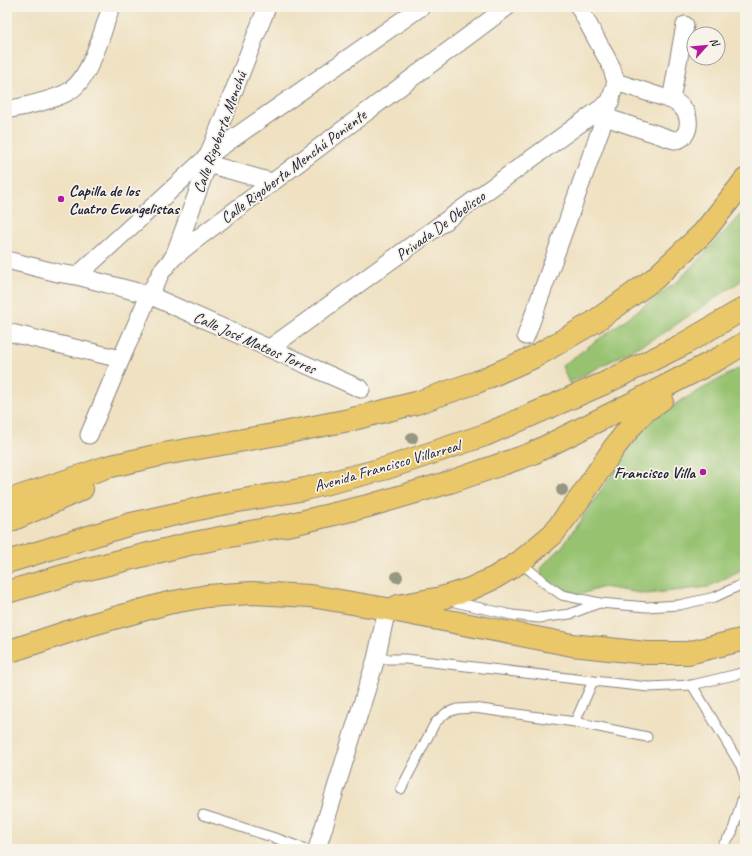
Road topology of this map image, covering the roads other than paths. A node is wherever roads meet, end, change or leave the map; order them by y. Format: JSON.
{"nodes":[{"id":1,"x":111,"y":7,"type":"edge"},
{"id":2,"x":267,"y":7,"type":"edge"},
{"id":3,"x":421,"y":7,"type":"edge"},
{"id":4,"x":507,"y":7,"type":"edge"},
{"id":5,"x":579,"y":7,"type":"edge"},
{"id":6,"x":685,"y":25,"type":"dead end"},
{"id":7,"x":616,"y":82,"type":"junction"},
{"id":8,"x":671,"y":100,"type":"junction"},
{"id":9,"x":608,"y":109,"type":"junction"},
{"id":10,"x":7,"y":110,"type":"edge"},
{"id":11,"x":208,"y":160,"type":"junction"},
{"id":12,"x":745,"y":180,"type":"edge"},
{"id":13,"x":272,"y":182,"type":"junction"},
{"id":14,"x":174,"y":258,"type":"junction"},
{"id":15,"x":7,"y":260,"type":"edge"},
{"id":16,"x":77,"y":276,"type":"junction"},
{"id":17,"x":149,"y":295,"type":"junction"},
{"id":18,"x":745,"y":308,"type":"edge"},
{"id":19,"x":7,"y":332,"type":"edge"},
{"id":20,"x":526,"y":336,"type":"dead end"},
{"id":21,"x":745,"y":344,"type":"edge"},
{"id":22,"x":270,"y":348,"type":"junction"},
{"id":23,"x":720,"y":358,"type":"junction"},
{"id":24,"x":121,"y":359,"type":"junction"},
{"id":25,"x":361,"y":389,"type":"dead end"},
{"id":26,"x":89,"y":435,"type":"dead end"},
{"id":27,"x":164,"y":454,"type":"junction"},
{"id":28,"x":7,"y":501,"type":"edge"},
{"id":29,"x":7,"y":522,"type":"edge"},
{"id":30,"x":7,"y":562,"type":"edge"},
{"id":31,"x":520,"y":562,"type":"junction"},
{"id":32,"x":745,"y":583,"type":"edge"},
{"id":33,"x":7,"y":592,"type":"edge"},
{"id":34,"x":441,"y":598,"type":"junction"},
{"id":35,"x":600,"y":603,"type":"junction"},
{"id":36,"x":387,"y":608,"type":"junction"},
{"id":37,"x":86,"y":626,"type":"junction"},
{"id":38,"x":7,"y":636,"type":"edge"},
{"id":39,"x":745,"y":639,"type":"edge"},
{"id":40,"x":7,"y":652,"type":"edge"},
{"id":41,"x":376,"y":659,"type":"junction"},
{"id":42,"x":745,"y":672,"type":"edge"},
{"id":43,"x":593,"y":681,"type":"junction"},
{"id":44,"x":692,"y":685,"type":"junction"},
{"id":45,"x":575,"y":722,"type":"junction"},
{"id":46,"x":647,"y":737,"type":"dead end"},
{"id":47,"x":745,"y":778,"type":"edge"},
{"id":48,"x":401,"y":789,"type":"dead end"},
{"id":49,"x":745,"y":790,"type":"edge"},
{"id":50,"x":203,"y":815,"type":"dead end"},
{"id":51,"x":305,"y":849,"type":"edge"},
{"id":52,"x":317,"y":849,"type":"edge"},
{"id":53,"x":720,"y":849,"type":"edge"}],
"edges":[{"from":1,"to":10,"type":"street"},
{"from":2,"to":11,"type":"street","name":"Calle Rigoberta Menchú"},
{"from":3,"to":11,"type":"street"},
{"from":4,"to":13,"type":"street","name":"Calle Rigoberta Menchú Poniente"},
{"from":5,"to":7,"type":"street"},
{"from":6,"to":8,"type":"street"},
{"from":7,"to":8,"type":"street"},
{"from":7,"to":9,"type":"street"},
{"from":8,"to":9,"type":"street"},
{"from":9,"to":20,"type":"street"},
{"from":9,"to":22,"type":"street","name":"Privada De Obelisco"},
{"from":11,"to":13,"type":"street"},
{"from":11,"to":14,"type":"street","name":"Calle Rigoberta Menchú"},
{"from":11,"to":16,"type":"street"},
{"from":12,"to":27,"type":"highway"},
{"from":13,"to":14,"type":"street","name":"Calle Rigoberta Menchú Poniente"},
{"from":14,"to":17,"type":"street","name":"Calle Rigoberta Menchú Poniente"},
{"from":15,"to":16,"type":"street"},
{"from":16,"to":17,"type":"street","name":"Calle José Mateos Torres"},
{"from":17,"to":22,"type":"street","name":"Calle José Mateos Torres"},
{"from":17,"to":24,"type":"street","name":"Calle Rigoberta Menchú Poniente"},
{"from":18,"to":30,"type":"highway","name":"Avenida Francisco Villarreal"},
{"from":19,"to":24,"type":"street"},
{"from":21,"to":23,"type":"highway","name":"Avenida Francisco Villarreal"},
{"from":22,"to":25,"type":"street","name":"Calle José Mateos Torres"},
{"from":23,"to":31,"type":"highway"},
{"from":23,"to":33,"type":"highway","name":"Avenida Francisco Villarreal"},
{"from":24,"to":26,"type":"street","name":"Calle Rigoberta Menchú Poniente"},
{"from":27,"to":28,"type":"highway"},
{"from":27,"to":29,"type":"highway"},
{"from":31,"to":34,"type":"highway"},
{"from":31,"to":35,"type":"lane"},
{"from":32,"to":35,"type":"lane"},
{"from":34,"to":35,"type":"lane"},
{"from":34,"to":36,"type":"highway"},
{"from":36,"to":37,"type":"highway"},
{"from":36,"to":39,"type":"highway"},
{"from":36,"to":41,"type":"street"},
{"from":37,"to":38,"type":"highway"},
{"from":37,"to":40,"type":"highway"},
{"from":41,"to":43,"type":"lane"},
{"from":41,"to":52,"type":"street"},
{"from":42,"to":44,"type":"lane"},
{"from":43,"to":44,"type":"lane"},
{"from":43,"to":45,"type":"lane"},
{"from":44,"to":47,"type":"lane"},
{"from":45,"to":46,"type":"lane"},
{"from":45,"to":48,"type":"lane"},
{"from":49,"to":53,"type":"lane"},
{"from":50,"to":51,"type":"lane"}]}
